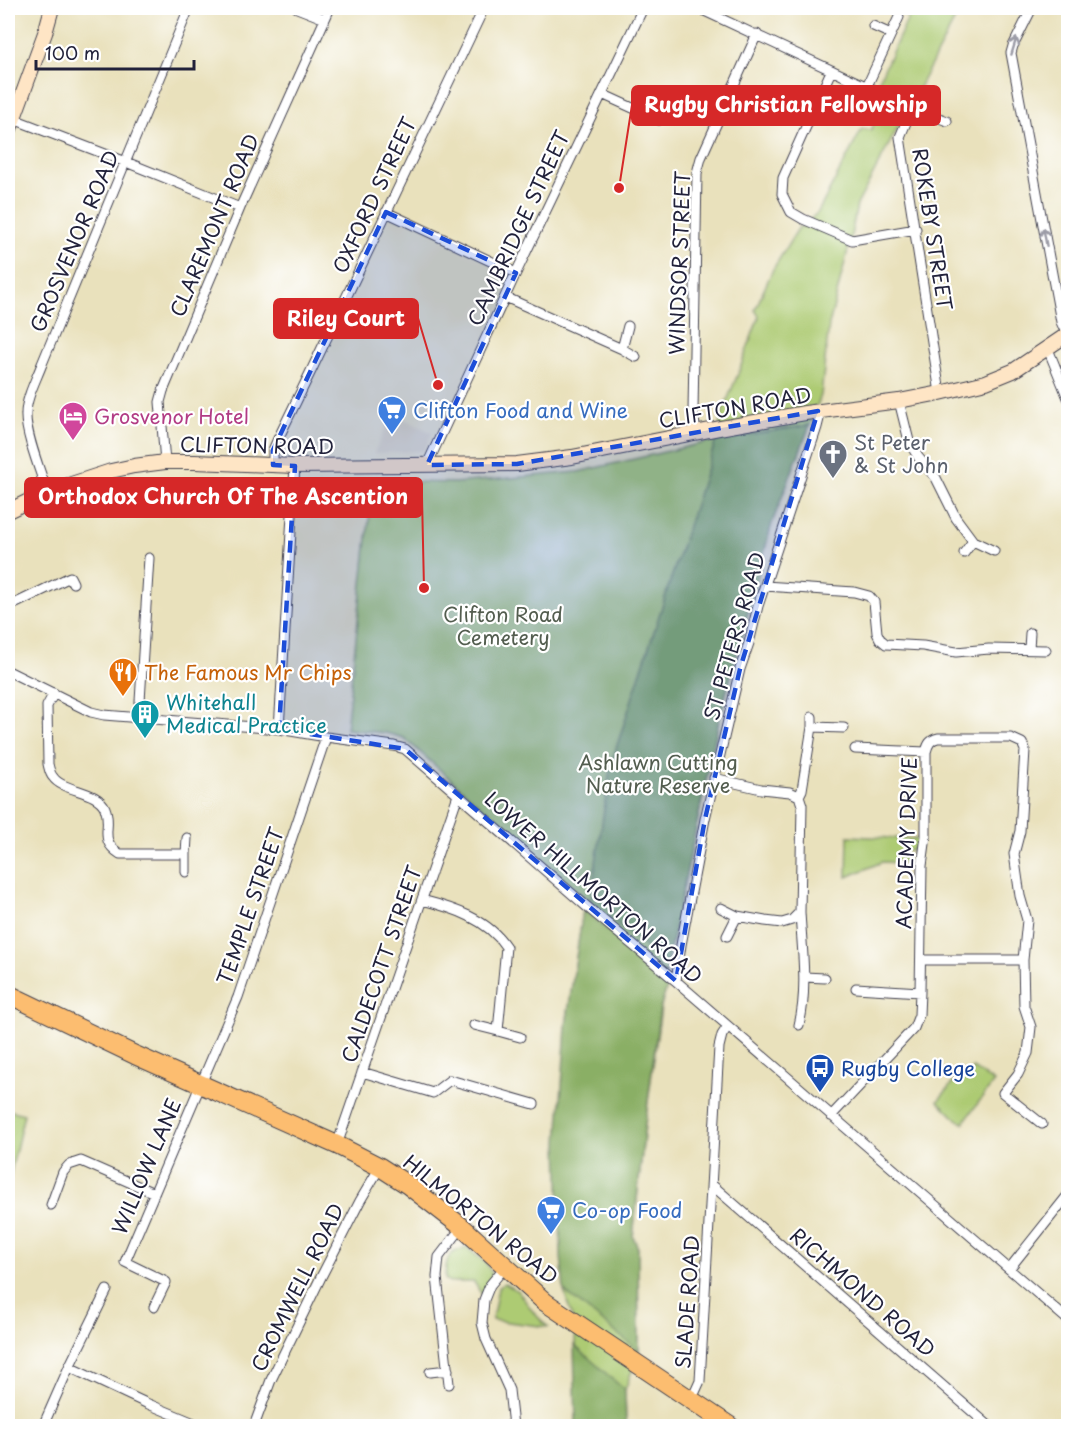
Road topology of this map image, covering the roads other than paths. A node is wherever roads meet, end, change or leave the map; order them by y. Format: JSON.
{"nodes":[{"id":1,"x":52,"y":8,"type":"edge"},
{"id":2,"x":189,"y":8,"type":"edge"},
{"id":3,"x":297,"y":8,"type":"edge"},
{"id":4,"x":330,"y":8,"type":"edge"},
{"id":5,"x":484,"y":8,"type":"edge"},
{"id":6,"x":643,"y":8,"type":"edge"},
{"id":7,"x":698,"y":8,"type":"edge"},
{"id":8,"x":1032,"y":8,"type":"edge"},
{"id":9,"x":899,"y":17,"type":"dead end"},
{"id":10,"x":325,"y":19,"type":"junction"},
{"id":11,"x":873,"y":26,"type":"dead end"},
{"id":12,"x":756,"y":34,"type":"junction"},
{"id":13,"x":891,"y":34,"type":"junction"},
{"id":14,"x":831,"y":70,"type":"junction"},
{"id":15,"x":867,"y":86,"type":"junction"},
{"id":16,"x":602,"y":94,"type":"junction"},
{"id":17,"x":887,"y":96,"type":"dead end"},
{"id":18,"x":10,"y":118,"type":"edge"},
{"id":19,"x":659,"y":120,"type":"dead end"},
{"id":20,"x":947,"y":121,"type":"dead end"},
{"id":21,"x":8,"y":134,"type":"edge"},
{"id":22,"x":126,"y":162,"type":"junction"},
{"id":23,"x":240,"y":208,"type":"junction"},
{"id":24,"x":386,"y":212,"type":"junction"},
{"id":25,"x":916,"y":229,"type":"junction"},
{"id":26,"x":516,"y":273,"type":"junction"},
{"id":27,"x":505,"y":297,"type":"junction"},
{"id":28,"x":628,"y":326,"type":"dead end"},
{"id":29,"x":1068,"y":335,"type":"edge"},
{"id":30,"x":1048,"y":348,"type":"junction"},
{"id":31,"x":622,"y":349,"type":"junction"},
{"id":32,"x":636,"y":357,"type":"dead end"},
{"id":33,"x":940,"y":393,"type":"junction"},
{"id":34,"x":1068,"y":398,"type":"edge"},
{"id":35,"x":899,"y":401,"type":"junction"},
{"id":36,"x":811,"y":412,"type":"junction"},
{"id":37,"x":696,"y":433,"type":"junction"},
{"id":38,"x":165,"y":462,"type":"junction"},
{"id":39,"x":273,"y":465,"type":"junction"},
{"id":40,"x":427,"y":465,"type":"junction"},
{"id":41,"x":295,"y":466,"type":"junction"},
{"id":42,"x":47,"y":492,"type":"junction"},
{"id":43,"x":8,"y":511,"type":"edge"},
{"id":44,"x":973,"y":541,"type":"junction"},
{"id":45,"x":994,"y":551,"type":"dead end"},
{"id":46,"x":964,"y":554,"type":"dead end"},
{"id":47,"x":149,"y":558,"type":"dead end"},
{"id":48,"x":73,"y":583,"type":"dead end"},
{"id":49,"x":765,"y":586,"type":"junction"},
{"id":50,"x":8,"y":607,"type":"edge"},
{"id":51,"x":1030,"y":633,"type":"dead end"},
{"id":52,"x":1029,"y":649,"type":"junction"},
{"id":53,"x":1046,"y":650,"type":"dead end"},
{"id":54,"x":8,"y":671,"type":"edge"},
{"id":55,"x":54,"y":693,"type":"junction"},
{"id":56,"x":139,"y":717,"type":"junction"},
{"id":57,"x":812,"y":717,"type":"dead end"},
{"id":58,"x":812,"y":727,"type":"junction"},
{"id":59,"x":844,"y":728,"type":"dead end"},
{"id":60,"x":279,"y":729,"type":"junction"},
{"id":61,"x":326,"y":737,"type":"junction"},
{"id":62,"x":855,"y":749,"type":"dead end"},
{"id":63,"x":926,"y":752,"type":"junction"},
{"id":64,"x":714,"y":778,"type":"junction"},
{"id":65,"x":458,"y":795,"type":"junction"},
{"id":66,"x":799,"y":796,"type":"junction"},
{"id":67,"x":186,"y":838,"type":"dead end"},
{"id":68,"x":186,"y":854,"type":"junction"},
{"id":69,"x":186,"y":872,"type":"dead end"},
{"id":70,"x":422,"y":900,"type":"junction"},
{"id":71,"x":721,"y":908,"type":"dead end"},
{"id":72,"x":801,"y":912,"type":"junction"},
{"id":73,"x":737,"y":916,"type":"junction"},
{"id":74,"x":727,"y":936,"type":"dead end"},
{"id":75,"x":921,"y":960,"type":"junction"},
{"id":76,"x":1023,"y":960,"type":"junction"},
{"id":77,"x":804,"y":977,"type":"junction"},
{"id":78,"x":673,"y":978,"type":"junction"},
{"id":79,"x":825,"y":978,"type":"dead end"},
{"id":80,"x":856,"y":988,"type":"dead end"},
{"id":81,"x":920,"y":992,"type":"junction"},
{"id":82,"x":8,"y":994,"type":"edge"},
{"id":83,"x":474,"y":1025,"type":"dead end"},
{"id":84,"x":799,"y":1025,"type":"dead end"},
{"id":85,"x":728,"y":1026,"type":"junction"},
{"id":86,"x":498,"y":1031,"type":"junction"},
{"id":87,"x":520,"y":1037,"type":"dead end"},
{"id":88,"x":362,"y":1072,"type":"junction"},
{"id":89,"x":201,"y":1084,"type":"junction"},
{"id":90,"x":534,"y":1104,"type":"dead end"},
{"id":91,"x":831,"y":1116,"type":"junction"},
{"id":92,"x":1042,"y":1124,"type":"dead end"},
{"id":93,"x":337,"y":1145,"type":"junction"},
{"id":94,"x":380,"y":1167,"type":"junction"},
{"id":95,"x":712,"y":1185,"type":"junction"},
{"id":96,"x":154,"y":1193,"type":"junction"},
{"id":97,"x":1068,"y":1195,"type":"edge"},
{"id":98,"x":51,"y":1205,"type":"dead end"},
{"id":99,"x":462,"y":1227,"type":"junction"},
{"id":100,"x":505,"y":1267,"type":"junction"},
{"id":101,"x":1009,"y":1269,"type":"junction"},
{"id":102,"x":107,"y":1290,"type":"dead end"},
{"id":103,"x":154,"y":1307,"type":"dead end"},
{"id":104,"x":1068,"y":1320,"type":"edge"},
{"id":105,"x":69,"y":1367,"type":"junction"},
{"id":106,"x":448,"y":1370,"type":"junction"},
{"id":107,"x":430,"y":1372,"type":"dead end"},
{"id":108,"x":449,"y":1384,"type":"dead end"},
{"id":109,"x":691,"y":1401,"type":"junction"},
{"id":110,"x":43,"y":1426,"type":"edge"},
{"id":111,"x":201,"y":1426,"type":"edge"},
{"id":112,"x":254,"y":1426,"type":"edge"},
{"id":113,"x":513,"y":1426,"type":"edge"},
{"id":114,"x":730,"y":1426,"type":"edge"},
{"id":115,"x":989,"y":1426,"type":"edge"}],
"edges":[{"from":1,"to":18,"type":"street"},
{"from":2,"to":22,"type":"street","name":"GROSVENOR ROAD"},
{"from":3,"to":10,"type":"street"},
{"from":4,"to":10,"type":"street","name":"CLAREMONT ROAD"},
{"from":5,"to":24,"type":"street","name":"OXFORD STREET"},
{"from":6,"to":16,"type":"street","name":"CAMBRIDGE STREET"},
{"from":7,"to":12,"type":"street"},
{"from":29,"to":8,"type":"street","one_way":true},
{"from":9,"to":13,"type":"street"},
{"from":10,"to":23,"type":"street","name":"CLAREMONT ROAD"},
{"from":11,"to":13,"type":"street"},
{"from":12,"to":14,"type":"street"},
{"from":12,"to":37,"type":"street","name":"WINDSOR STREET"},
{"from":13,"to":15,"type":"street"},
{"from":14,"to":15,"type":"street"},
{"from":14,"to":25,"type":"street"},
{"from":15,"to":17,"type":"street"},
{"from":16,"to":19,"type":"street"},
{"from":16,"to":26,"type":"street","name":"CAMBRIDGE STREET"},
{"from":18,"to":21,"type":"street"},
{"from":18,"to":22,"type":"street"},
{"from":20,"to":25,"type":"street","name":"ROKEBY STREET"},
{"from":22,"to":23,"type":"street"},
{"from":22,"to":42,"type":"street","name":"GROSVENOR ROAD"},
{"from":23,"to":38,"type":"street","name":"CLAREMONT ROAD"},
{"from":24,"to":26,"type":"street"},
{"from":24,"to":39,"type":"street","name":"OXFORD STREET"},
{"from":25,"to":33,"type":"street","name":"ROKEBY STREET"},
{"from":26,"to":27,"type":"street","name":"CAMBRIDGE STREET"},
{"from":27,"to":31,"type":"street"},
{"from":27,"to":40,"type":"street","name":"CAMBRIDGE STREET"},
{"from":28,"to":31,"type":"street"},
{"from":29,"to":30,"type":"street","name":"CLIFTON ROAD"},
{"from":30,"to":33,"type":"street","name":"CLIFTON ROAD"},
{"from":30,"to":34,"type":"street"},
{"from":31,"to":32,"type":"street"},
{"from":33,"to":35,"type":"street","name":"CLIFTON ROAD"},
{"from":35,"to":36,"type":"street","name":"CLIFTON ROAD"},
{"from":35,"to":44,"type":"street"},
{"from":36,"to":37,"type":"street","name":"CLIFTON ROAD"},
{"from":36,"to":49,"type":"street","name":"ST PETERS ROAD"},
{"from":37,"to":40,"type":"street","name":"CLIFTON ROAD"},
{"from":38,"to":39,"type":"street","name":"CLIFTON ROAD"},
{"from":38,"to":42,"type":"street","name":"CLIFTON ROAD"},
{"from":39,"to":41,"type":"street","name":"CLIFTON ROAD"},
{"from":40,"to":41,"type":"street","name":"CLIFTON ROAD"},
{"from":41,"to":60,"type":"street"},
{"from":42,"to":43,"type":"street","name":"CLIFTON ROAD"},
{"from":44,"to":45,"type":"street"},
{"from":44,"to":46,"type":"street"},
{"from":47,"to":56,"type":"street"},
{"from":48,"to":50,"type":"street"},
{"from":49,"to":52,"type":"street"},
{"from":49,"to":64,"type":"street","name":"ST PETERS ROAD"},
{"from":51,"to":52,"type":"street"},
{"from":52,"to":53,"type":"street"},
{"from":54,"to":55,"type":"street","name":"LOWER HILLMORTON ROAD"},
{"from":55,"to":56,"type":"street","name":"LOWER HILLMORTON ROAD"},
{"from":55,"to":68,"type":"street"},
{"from":56,"to":60,"type":"street","name":"LOWER HILLMORTON ROAD"},
{"from":57,"to":58,"type":"street"},
{"from":58,"to":59,"type":"street"},
{"from":58,"to":66,"type":"street"},
{"from":60,"to":61,"type":"street","name":"LOWER HILLMORTON ROAD"},
{"from":61,"to":65,"type":"street","name":"LOWER HILLMORTON ROAD"},
{"from":61,"to":89,"type":"street","name":"TEMPLE STREET"},
{"from":62,"to":63,"type":"street"},
{"from":63,"to":75,"type":"street","name":"ACADEMY DRIVE"},
{"from":63,"to":76,"type":"street","name":"ACADEMY DRIVE"},
{"from":64,"to":66,"type":"street"},
{"from":64,"to":78,"type":"street","name":"ST PETERS ROAD"},
{"from":65,"to":70,"type":"street","name":"CALDECOTT STREET"},
{"from":65,"to":78,"type":"street","name":"LOWER HILLMORTON ROAD"},
{"from":66,"to":72,"type":"street"},
{"from":67,"to":68,"type":"street"},
{"from":68,"to":69,"type":"street"},
{"from":70,"to":86,"type":"street"},
{"from":70,"to":88,"type":"street","name":"CALDECOTT STREET"},
{"from":71,"to":73,"type":"street"},
{"from":72,"to":73,"type":"street"},
{"from":72,"to":77,"type":"street"},
{"from":73,"to":74,"type":"street"},
{"from":75,"to":76,"type":"street"},
{"from":75,"to":81,"type":"street","name":"ACADEMY DRIVE"},
{"from":76,"to":92,"type":"street","name":"ACADEMY DRIVE"},
{"from":77,"to":79,"type":"street"},
{"from":77,"to":84,"type":"street"},
{"from":78,"to":85,"type":"street","name":"LOWER HILLMORTON ROAD"},
{"from":80,"to":81,"type":"street"},
{"from":81,"to":91,"type":"street","name":"ACADEMY DRIVE"},
{"from":82,"to":89,"type":"highway","name":"HILMORTON ROAD"},
{"from":83,"to":86,"type":"street"},
{"from":85,"to":91,"type":"street","name":"LOWER HILLMORTON ROAD"},
{"from":85,"to":95,"type":"street","name":"SLADE ROAD"},
{"from":86,"to":87,"type":"street"},
{"from":88,"to":90,"type":"street"},
{"from":88,"to":93,"type":"street","name":"CALDECOTT STREET"},
{"from":89,"to":93,"type":"highway","name":"HILMORTON ROAD"},
{"from":89,"to":96,"type":"street","name":"WILLOW LANE"},
{"from":91,"to":101,"type":"street","name":"LOWER HILLMORTON ROAD"},
{"from":93,"to":94,"type":"highway","name":"HILMORTON ROAD"},
{"from":94,"to":99,"type":"highway","name":"HILMORTON ROAD"},
{"from":94,"to":112,"type":"street","name":"CROMWELL ROAD"},
{"from":95,"to":109,"type":"street","name":"SLADE ROAD"},
{"from":95,"to":115,"type":"street","name":"RICHMOND ROAD"},
{"from":96,"to":98,"type":"street"},
{"from":96,"to":103,"type":"street","name":"WILLOW LANE"},
{"from":97,"to":101,"type":"street"},
{"from":99,"to":100,"type":"highway","name":"HILMORTON ROAD"},
{"from":99,"to":106,"type":"street"},
{"from":100,"to":109,"type":"highway","name":"HILMORTON ROAD"},
{"from":100,"to":113,"type":"street"},
{"from":101,"to":104,"type":"street","name":"LOWER HILLMORTON ROAD"},
{"from":102,"to":105,"type":"street"},
{"from":105,"to":110,"type":"street"},
{"from":105,"to":111,"type":"street"},
{"from":106,"to":107,"type":"street"},
{"from":106,"to":108,"type":"street"},
{"from":109,"to":114,"type":"highway","name":"HILMORTON ROAD"}]}
